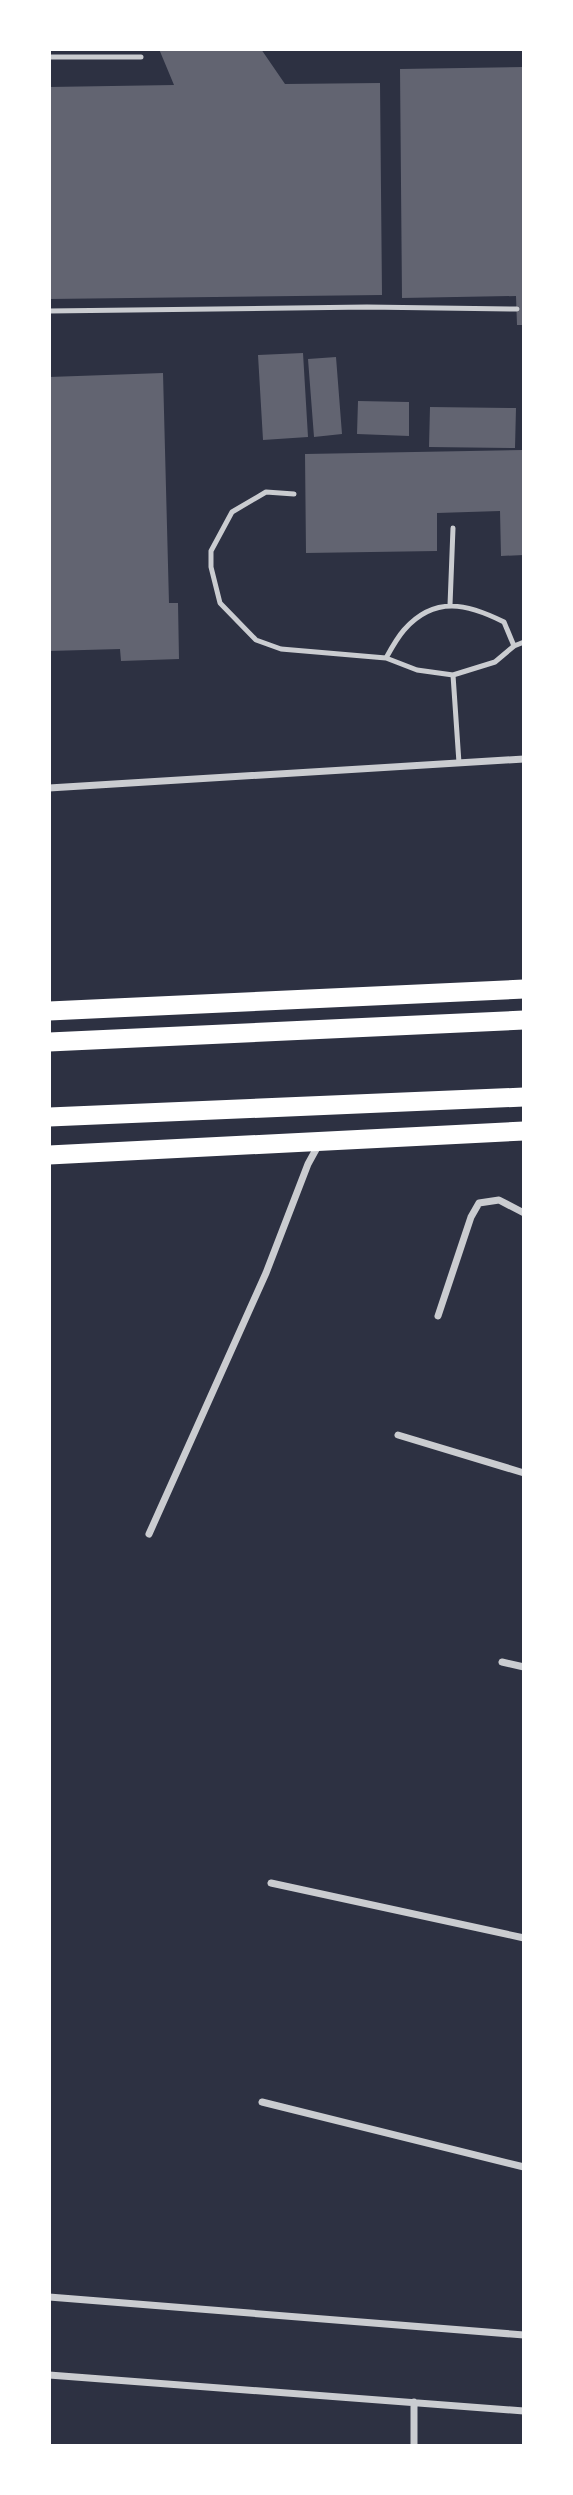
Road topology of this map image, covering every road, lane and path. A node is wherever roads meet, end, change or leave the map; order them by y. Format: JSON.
{"nodes":[{"id":1,"x":49,"y":57,"type":"edge"},
{"id":2,"x":141,"y":57,"type":"dead end"},
{"id":3,"x":517,"y":309,"type":"dead end"},
{"id":4,"x":49,"y":311,"type":"edge"},
{"id":5,"x":294,"y":494,"type":"dead end"},
{"id":6,"x":453,"y":528,"type":"dead end"},
{"id":7,"x":450,"y":605,"type":"junction"},
{"id":8,"x":524,"y":642,"type":"edge"},
{"id":9,"x":514,"y":646,"type":"junction"},
{"id":10,"x":386,"y":658,"type":"junction"},
{"id":11,"x":453,"y":675,"type":"junction"},
{"id":12,"x":524,"y":759,"type":"edge"},
{"id":13,"x":459,"y":763,"type":"junction"},
{"id":14,"x":49,"y":788,"type":"edge"},
{"id":15,"x":524,"y":989,"type":"edge"},
{"id":16,"x":49,"y":1011,"type":"edge"},
{"id":17,"x":524,"y":1020,"type":"edge"},
{"id":18,"x":49,"y":1042,"type":"edge"},
{"id":19,"x":524,"y":1097,"type":"edge"},
{"id":20,"x":49,"y":1117,"type":"edge"},
{"id":21,"x":524,"y":1131,"type":"edge"},
{"id":22,"x":321,"y":1141,"type":"junction"},
{"id":23,"x":49,"y":1155,"type":"edge"},
{"id":24,"x":524,"y":1213,"type":"edge"},
{"id":25,"x":438,"y":1316,"type":"dead end"},
{"id":26,"x":398,"y":1435,"type":"dead end"},
{"id":27,"x":524,"y":1473,"type":"edge"},
{"id":28,"x":149,"y":1534,"type":"dead end"},
{"id":29,"x":502,"y":1662,"type":"dead end"},
{"id":30,"x":524,"y":1667,"type":"edge"},
{"id":31,"x":271,"y":1883,"type":"dead end"},
{"id":32,"x":524,"y":1938,"type":"edge"},
{"id":33,"x":261,"y":2102,"type":"dead end"},
{"id":34,"x":524,"y":2167,"type":"edge"},
{"id":35,"x":49,"y":2297,"type":"edge"},
{"id":36,"x":524,"y":2335,"type":"edge"},
{"id":37,"x":49,"y":2375,"type":"edge"},
{"id":38,"x":414,"y":2402,"type":"junction"},
{"id":39,"x":524,"y":2410,"type":"edge"},
{"id":40,"x":414,"y":2446,"type":"edge"}],
"edges":[{"from":1,"to":2,"type":"lane"},
{"from":3,"to":4,"type":"lane"},
{"from":5,"to":10,"type":"lane"},
{"from":6,"to":7,"type":"lane"},
{"from":7,"to":9,"type":"lane"},
{"from":7,"to":10,"type":"lane"},
{"from":8,"to":9,"type":"lane"},
{"from":9,"to":11,"type":"lane"},
{"from":10,"to":11,"type":"lane"},
{"from":11,"to":13,"type":"lane"},
{"from":12,"to":13,"type":"street"},
{"from":13,"to":14,"type":"street"},
{"from":15,"to":16,"type":"highway"},
{"from":17,"to":18,"type":"highway"},
{"from":19,"to":20,"type":"highway"},
{"from":21,"to":22,"type":"highway"},
{"from":22,"to":23,"type":"highway"},
{"from":22,"to":28,"type":"street"},
{"from":24,"to":25,"type":"street"},
{"from":26,"to":27,"type":"street"},
{"from":29,"to":30,"type":"street"},
{"from":31,"to":32,"type":"street"},
{"from":33,"to":34,"type":"street"},
{"from":35,"to":36,"type":"street"},
{"from":37,"to":38,"type":"street"},
{"from":38,"to":39,"type":"street"},
{"from":38,"to":40,"type":"street"}]}
